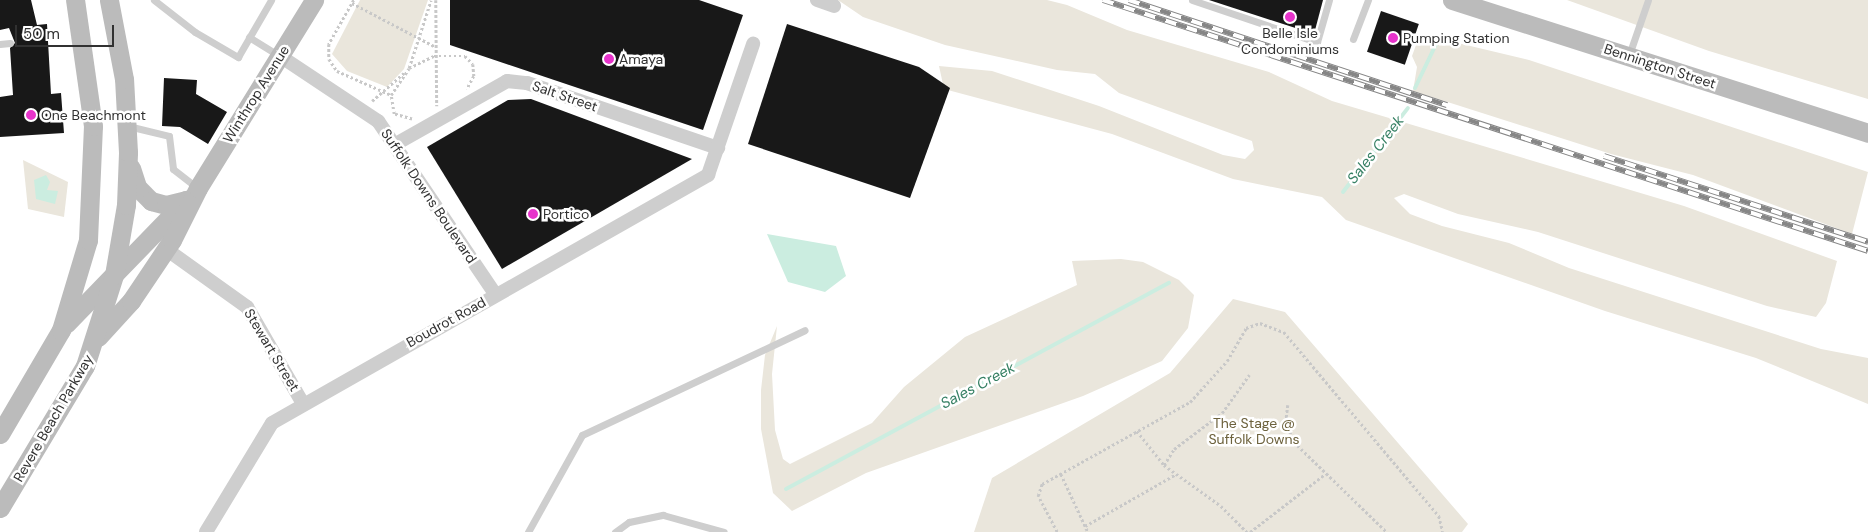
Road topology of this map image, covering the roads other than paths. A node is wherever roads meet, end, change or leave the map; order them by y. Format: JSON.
{"nodes":[{"id":1,"x":75,"y":0,"type":"edge"},
{"id":2,"x":109,"y":0,"type":"edge"},
{"id":3,"x":154,"y":0,"type":"edge"},
{"id":4,"x":271,"y":0,"type":"edge"},
{"id":5,"x":314,"y":0,"type":"edge"},
{"id":6,"x":817,"y":0,"type":"edge"},
{"id":7,"x":1192,"y":0,"type":"edge"},
{"id":8,"x":1328,"y":0,"type":"edge"},
{"id":9,"x":1368,"y":0,"type":"edge"},
{"id":10,"x":1452,"y":0,"type":"edge"},
{"id":11,"x":1648,"y":0,"type":"edge"},
{"id":12,"x":834,"y":6,"type":"dead end"},
{"id":13,"x":249,"y":37,"type":"junction"},
{"id":14,"x":1352,"y":40,"type":"dead end"},
{"id":15,"x":10,"y":43,"type":"dead end"},
{"id":16,"x":0,"y":44,"type":"edge"},
{"id":17,"x":753,"y":44,"type":"dead end"},
{"id":18,"x":280,"y":56,"type":"junction"},
{"id":19,"x":1628,"y":56,"type":"junction"},
{"id":20,"x":128,"y":126,"type":"junction"},
{"id":21,"x":1868,"y":133,"type":"edge"},
{"id":22,"x":394,"y":145,"type":"junction"},
{"id":23,"x":718,"y":148,"type":"junction"},
{"id":24,"x":128,"y":152,"type":"junction"},
{"id":25,"x":192,"y":194,"type":"junction"},
{"id":26,"x":166,"y":249,"type":"junction"},
{"id":27,"x":114,"y":275,"type":"junction"},
{"id":28,"x":496,"y":294,"type":"junction"},
{"id":29,"x":61,"y":330,"type":"junction"},
{"id":30,"x":805,"y":330,"type":"dead end"},
{"id":31,"x":98,"y":338,"type":"junction"},
{"id":32,"x":302,"y":402,"type":"junction"},
{"id":33,"x":0,"y":434,"type":"edge"},
{"id":34,"x":0,"y":508,"type":"edge"},
{"id":35,"x":206,"y":532,"type":"edge"},
{"id":36,"x":528,"y":532,"type":"edge"},
{"id":37,"x":615,"y":532,"type":"edge"},
{"id":38,"x":724,"y":532,"type":"edge"}],
"edges":[{"from":1,"to":29,"type":"main road"},
{"from":2,"to":20,"type":"main road","name":"Revere Beach Parkway"},
{"from":3,"to":13,"type":"lane"},
{"from":4,"to":13,"type":"lane"},
{"from":5,"to":18,"type":"main road","name":"Winthrop Avenue"},
{"from":6,"to":12,"type":"street"},
{"from":7,"to":8,"type":"lane"},
{"from":9,"to":14,"type":"lane"},
{"from":10,"to":19,"type":"main road","name":"Bennington Street"},
{"from":11,"to":19,"type":"lane"},
{"from":13,"to":18,"type":"lane"},
{"from":15,"to":16,"type":"lane"},
{"from":17,"to":23,"type":"street","name":"Boudrot Road"},
{"from":18,"to":22,"type":"street","name":"Suffolk Downs Boulevard"},
{"from":18,"to":25,"type":"main road","name":"Winthrop Avenue"},
{"from":19,"to":21,"type":"main road","name":"Bennington Street"},
{"from":20,"to":24,"type":"main road","name":"Revere Beach Parkway"},
{"from":20,"to":25,"type":"lane"},
{"from":22,"to":23,"type":"street","name":"Salt Street"},
{"from":22,"to":28,"type":"street","name":"Suffolk Downs Boulevard"},
{"from":23,"to":28,"type":"street","name":"Boudrot Road"},
{"from":24,"to":25,"type":"main road"},
{"from":24,"to":27,"type":"main road","name":"Revere Beach Parkway"},
{"from":25,"to":26,"type":"main road","name":"Winthrop Avenue"},
{"from":25,"to":27,"type":"main road","name":"Winthrop Avenue"},
{"from":26,"to":31,"type":"main road","name":"Winthrop Avenue"},
{"from":26,"to":32,"type":"street","name":"Stewart Street"},
{"from":27,"to":29,"type":"main road","name":"Winthrop Avenue"},
{"from":27,"to":31,"type":"main road","name":"Revere Beach Parkway"},
{"from":28,"to":32,"type":"street","name":"Boudrot Road"},
{"from":29,"to":33,"type":"main road"},
{"from":30,"to":36,"type":"lane"},
{"from":31,"to":34,"type":"main road","name":"Revere Beach Parkway"},
{"from":32,"to":35,"type":"street","name":"Boudrot Road"},
{"from":37,"to":38,"type":"lane"}]}
